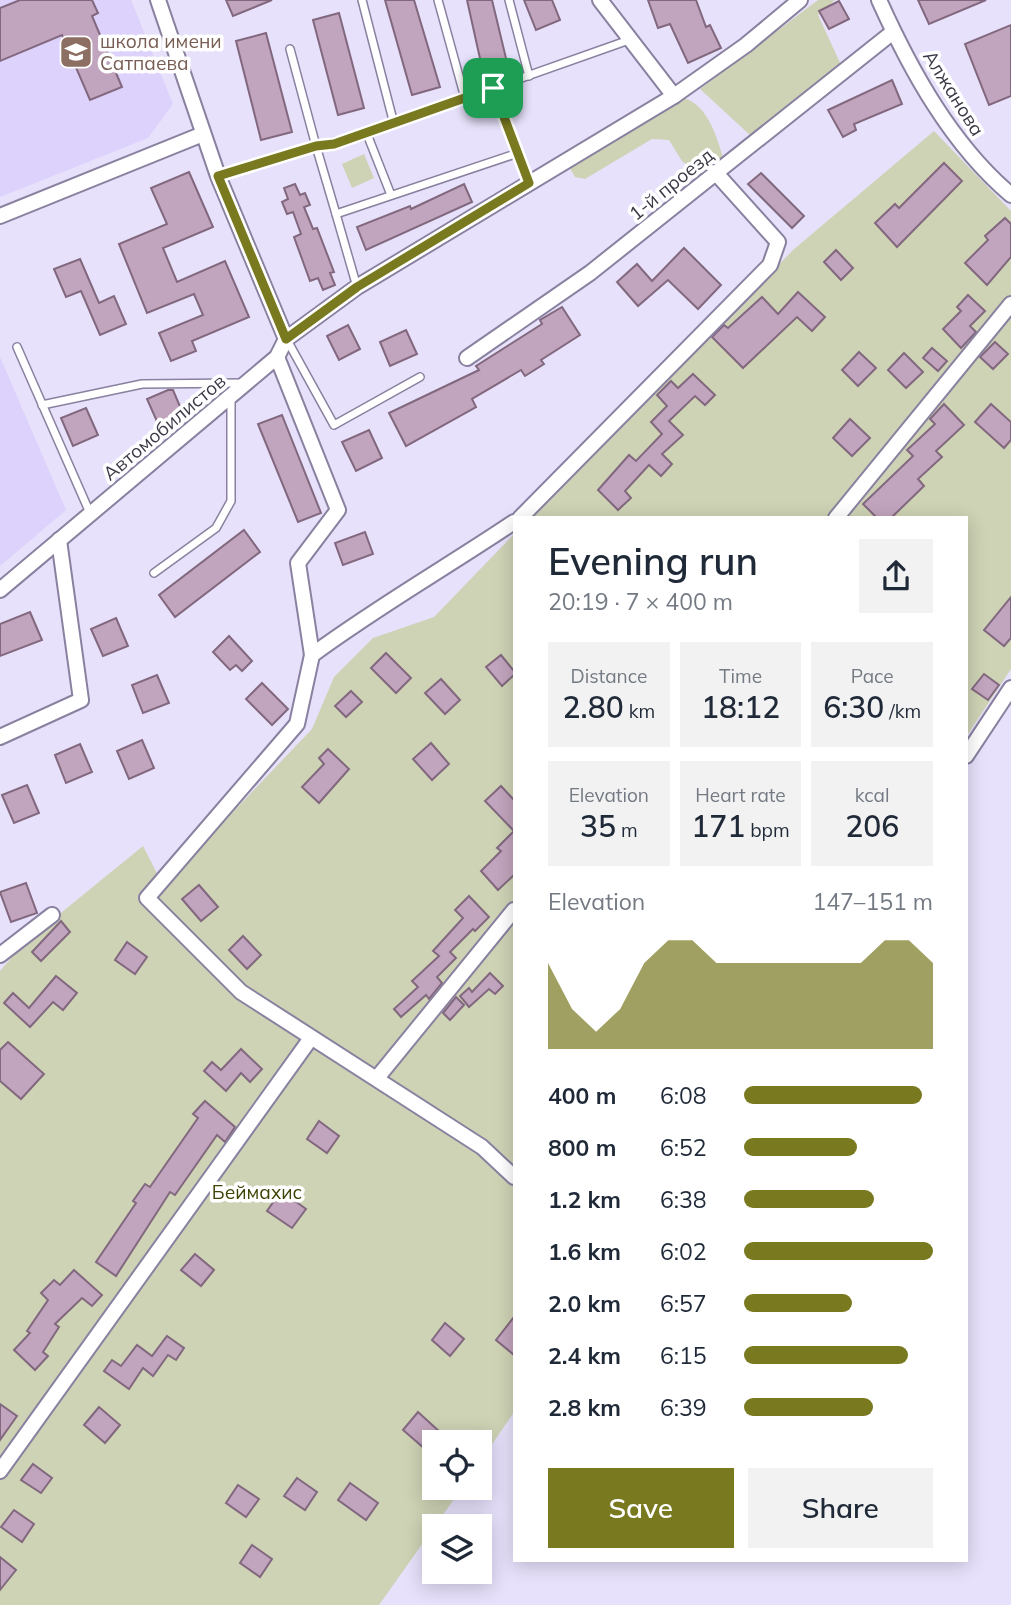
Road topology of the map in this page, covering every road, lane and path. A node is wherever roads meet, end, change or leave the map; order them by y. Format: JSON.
{"nodes":[{"id":1,"x":158,"y":0,"type":"edge"},
{"id":2,"x":362,"y":0,"type":"edge"},
{"id":3,"x":438,"y":0,"type":"edge"},
{"id":4,"x":509,"y":0,"type":"edge"},
{"id":5,"x":600,"y":0,"type":"edge"},
{"id":6,"x":800,"y":0,"type":"edge"},
{"id":7,"x":879,"y":0,"type":"edge"},
{"id":8,"x":893,"y":32,"type":"junction"},
{"id":9,"x":629,"y":40,"type":"junction"},
{"id":10,"x":290,"y":49,"type":"dead end"},
{"id":11,"x":529,"y":76,"type":"junction"},
{"id":12,"x":493,"y":88,"type":"junction"},
{"id":13,"x":674,"y":96,"type":"junction"},
{"id":14,"x":466,"y":99,"type":"junction"},
{"id":15,"x":394,"y":124,"type":"junction"},
{"id":16,"x":203,"y":134,"type":"junction"},
{"id":17,"x":368,"y":134,"type":"junction"},
{"id":18,"x":316,"y":146,"type":"junction"},
{"id":19,"x":518,"y":153,"type":"junction"},
{"id":20,"x":715,"y":172,"type":"junction"},
{"id":21,"x":218,"y":176,"type":"junction"},
{"id":22,"x":529,"y":183,"type":"junction"},
{"id":23,"x":391,"y":195,"type":"junction"},
{"id":24,"x":1011,"y":195,"type":"edge"},
{"id":25,"x":336,"y":214,"type":"junction"},
{"id":26,"x":0,"y":215,"type":"edge"},
{"id":27,"x":357,"y":287,"type":"junction"},
{"id":28,"x":1011,"y":304,"type":"edge"},
{"id":29,"x":286,"y":339,"type":"junction"},
{"id":30,"x":17,"y":347,"type":"dead end"},
{"id":31,"x":277,"y":357,"type":"junction"},
{"id":32,"x":467,"y":358,"type":"dead end"},
{"id":33,"x":420,"y":377,"type":"dead end"},
{"id":34,"x":247,"y":383,"type":"junction"},
{"id":35,"x":231,"y":397,"type":"junction"},
{"id":36,"x":43,"y":405,"type":"junction"},
{"id":37,"x":90,"y":514,"type":"junction"},
{"id":38,"x":522,"y":516,"type":"edge"},
{"id":39,"x":838,"y":516,"type":"edge"},
{"id":40,"x":513,"y":523,"type":"edge"},
{"id":41,"x":59,"y":540,"type":"junction"},
{"id":42,"x":153,"y":573,"type":"dead end"},
{"id":43,"x":0,"y":590,"type":"edge"},
{"id":44,"x":312,"y":655,"type":"junction"},
{"id":45,"x":1011,"y":688,"type":"edge"},
{"id":46,"x":0,"y":737,"type":"edge"},
{"id":47,"x":968,"y":753,"type":"edge"},
{"id":48,"x":513,"y":911,"type":"edge"},
{"id":49,"x":52,"y":915,"type":"dead end"},
{"id":50,"x":0,"y":955,"type":"edge"},
{"id":51,"x":311,"y":1038,"type":"junction"},
{"id":52,"x":377,"y":1077,"type":"junction"},
{"id":53,"x":513,"y":1176,"type":"edge"},
{"id":54,"x":1,"y":1467,"type":"edge"}],
"edges":[{"from":1,"to":16,"type":"street"},
{"from":2,"to":15,"type":"lane"},
{"from":3,"to":14,"type":"lane"},
{"from":4,"to":11,"type":"lane"},
{"from":5,"to":9,"type":"street"},
{"from":6,"to":13,"type":"street"},
{"from":7,"to":8,"type":"street","name":"Алжанова"},
{"from":8,"to":20,"type":"street","name":"1-й проезд"},
{"from":8,"to":24,"type":"street","name":"Алжанова"},
{"from":9,"to":11,"type":"lane"},
{"from":9,"to":13,"type":"street"},
{"from":10,"to":18,"type":"lane"},
{"from":11,"to":12,"type":"lane"},
{"from":12,"to":14,"type":"lane"},
{"from":12,"to":19,"type":"lane"},
{"from":13,"to":22,"type":"street"},
{"from":14,"to":15,"type":"lane"},
{"from":15,"to":17,"type":"lane"},
{"from":16,"to":21,"type":"street"},
{"from":16,"to":26,"type":"street"},
{"from":17,"to":18,"type":"lane"},
{"from":17,"to":23,"type":"lane"},
{"from":18,"to":21,"type":"lane"},
{"from":18,"to":25,"type":"lane"},
{"from":19,"to":22,"type":"lane"},
{"from":19,"to":23,"type":"lane"},
{"from":20,"to":32,"type":"street","name":"1-й проезд"},
{"from":20,"to":38,"type":"street"},
{"from":21,"to":29,"type":"street"},
{"from":22,"to":27,"type":"street"},
{"from":23,"to":25,"type":"lane"},
{"from":25,"to":27,"type":"lane"},
{"from":27,"to":29,"type":"street"},
{"from":28,"to":39,"type":"street"},
{"from":29,"to":31,"type":"street","name":"Автомобилистов"},
{"from":29,"to":33,"type":"lane"},
{"from":30,"to":36,"type":"lane"},
{"from":31,"to":34,"type":"street","name":"Автомобилистов"},
{"from":31,"to":44,"type":"street"},
{"from":34,"to":35,"type":"street","name":"Автомобилистов"},
{"from":34,"to":36,"type":"lane"},
{"from":35,"to":37,"type":"street","name":"Автомобилистов"},
{"from":35,"to":42,"type":"lane"},
{"from":36,"to":37,"type":"lane"},
{"from":37,"to":41,"type":"street","name":"Автомобилистов"},
{"from":40,"to":44,"type":"street"},
{"from":41,"to":43,"type":"street","name":"Автомобилистов"},
{"from":41,"to":46,"type":"street"},
{"from":44,"to":51,"type":"street"},
{"from":45,"to":47,"type":"street"},
{"from":48,"to":52,"type":"street"},
{"from":49,"to":50,"type":"street"},
{"from":51,"to":52,"type":"street"},
{"from":51,"to":54,"type":"street"},
{"from":52,"to":53,"type":"street"}]}
